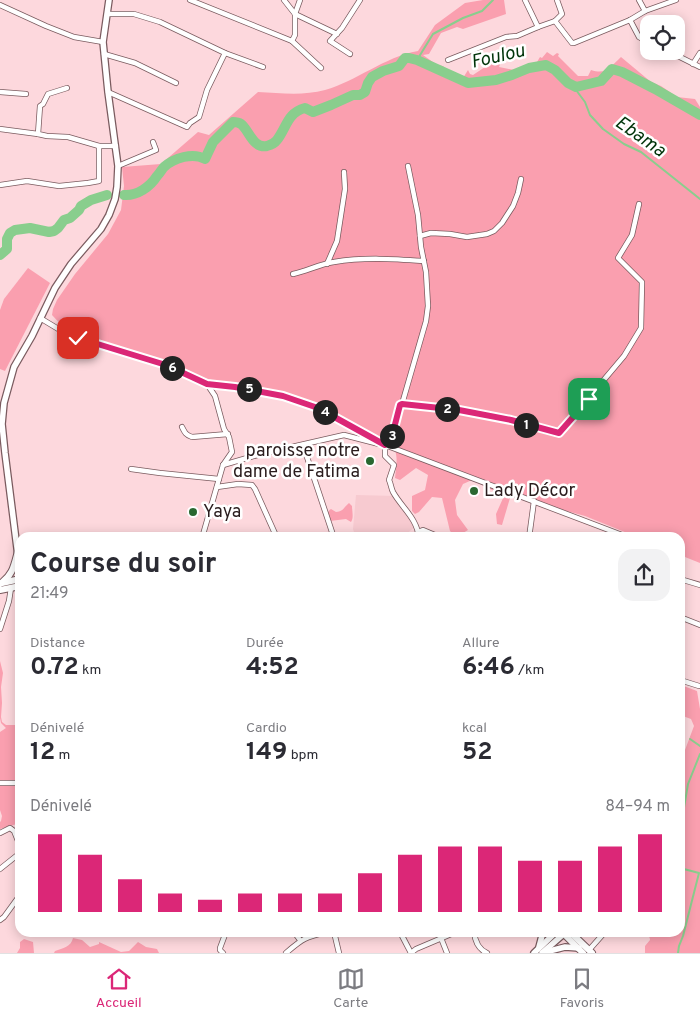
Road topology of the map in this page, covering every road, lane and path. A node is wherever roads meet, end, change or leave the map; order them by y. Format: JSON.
{"nodes":[{"id":1,"x":109,"y":0,"type":"edge"},
{"id":2,"x":190,"y":0,"type":"edge"},
{"id":3,"x":284,"y":0,"type":"edge"},
{"id":4,"x":300,"y":0,"type":"edge"},
{"id":5,"x":360,"y":0,"type":"edge"},
{"id":6,"x":525,"y":0,"type":"edge"},
{"id":7,"x":557,"y":0,"type":"edge"},
{"id":8,"x":639,"y":0,"type":"edge"},
{"id":9,"x":674,"y":0,"type":"edge"},
{"id":10,"x":0,"y":5,"type":"edge"},
{"id":11,"x":645,"y":11,"type":"junction"},
{"id":12,"x":107,"y":14,"type":"junction"},
{"id":13,"x":295,"y":14,"type":"junction"},
{"id":14,"x":555,"y":20,"type":"junction"},
{"id":15,"x":630,"y":20,"type":"junction"},
{"id":16,"x":538,"y":27,"type":"junction"},
{"id":17,"x":337,"y":34,"type":"junction"},
{"id":18,"x":640,"y":39,"type":"edge"},
{"id":19,"x":292,"y":41,"type":"junction"},
{"id":20,"x":103,"y":42,"type":"junction"},
{"id":21,"x":225,"y":53,"type":"junction"},
{"id":22,"x":700,"y":53,"type":"edge"},
{"id":23,"x":104,"y":54,"type":"junction"},
{"id":24,"x":350,"y":54,"type":"dead end"},
{"id":25,"x":448,"y":60,"type":"dead end"},
{"id":26,"x":685,"y":60,"type":"edge"},
{"id":27,"x":693,"y":64,"type":"junction"},
{"id":28,"x":263,"y":67,"type":"dead end"},
{"id":29,"x":700,"y":67,"type":"edge"},
{"id":30,"x":321,"y":68,"type":"dead end"},
{"id":31,"x":176,"y":83,"type":"dead end"},
{"id":32,"x":67,"y":88,"type":"dead end"},
{"id":33,"x":0,"y":92,"type":"edge"},
{"id":34,"x":108,"y":92,"type":"junction"},
{"id":35,"x":26,"y":94,"type":"dead end"},
{"id":36,"x":0,"y":129,"type":"edge"},
{"id":37,"x":38,"y":134,"type":"junction"},
{"id":38,"x":153,"y":142,"type":"dead end"},
{"id":39,"x":99,"y":146,"type":"junction"},
{"id":40,"x":116,"y":146,"type":"junction"},
{"id":41,"x":118,"y":166,"type":"junction"},
{"id":42,"x":408,"y":166,"type":"dead end"},
{"id":43,"x":344,"y":172,"type":"dead end"},
{"id":44,"x":521,"y":179,"type":"dead end"},
{"id":45,"x":0,"y":185,"type":"edge"},
{"id":46,"x":639,"y":204,"type":"dead end"},
{"id":47,"x":420,"y":236,"type":"junction"},
{"id":48,"x":424,"y":262,"type":"junction"},
{"id":49,"x":327,"y":264,"type":"junction"},
{"id":50,"x":293,"y":274,"type":"dead end"},
{"id":51,"x":40,"y":318,"type":"junction"},
{"id":52,"x":207,"y":384,"type":"junction"},
{"id":53,"x":402,"y":404,"type":"junction"},
{"id":54,"x":182,"y":427,"type":"dead end"},
{"id":55,"x":228,"y":434,"type":"junction"},
{"id":56,"x":302,"y":444,"type":"junction"},
{"id":57,"x":385,"y":445,"type":"junction"},
{"id":58,"x":223,"y":465,"type":"junction"},
{"id":59,"x":131,"y":469,"type":"dead end"},
{"id":60,"x":219,"y":479,"type":"junction"},
{"id":61,"x":216,"y":487,"type":"junction"},
{"id":62,"x":534,"y":501,"type":"junction"},
{"id":63,"x":16,"y":532,"type":"edge"},
{"id":64,"x":204,"y":532,"type":"edge"},
{"id":65,"x":274,"y":532,"type":"edge"},
{"id":66,"x":332,"y":532,"type":"edge"},
{"id":67,"x":418,"y":532,"type":"joint"},
{"id":68,"x":428,"y":532,"type":"edge"},
{"id":69,"x":530,"y":532,"type":"edge"},
{"id":70,"x":610,"y":532,"type":"edge"},
{"id":71,"x":15,"y":564,"type":"edge"},
{"id":72,"x":685,"y":580,"type":"edge"},
{"id":73,"x":15,"y":581,"type":"edge"},
{"id":74,"x":700,"y":585,"type":"edge"},
{"id":75,"x":0,"y":586,"type":"edge"},
{"id":76,"x":15,"y":587,"type":"edge"},
{"id":77,"x":10,"y":588,"type":"junction"},
{"id":78,"x":685,"y":618,"type":"edge"},
{"id":79,"x":700,"y":624,"type":"edge"},
{"id":80,"x":0,"y":629,"type":"edge"},
{"id":81,"x":685,"y":682,"type":"edge"},
{"id":82,"x":699,"y":686,"type":"edge"},
{"id":83,"x":0,"y":782,"type":"edge"},
{"id":84,"x":15,"y":783,"type":"edge"},
{"id":85,"x":0,"y":833,"type":"edge"},
{"id":86,"x":15,"y":834,"type":"edge"},
{"id":87,"x":15,"y":857,"type":"edge"},
{"id":88,"x":0,"y":869,"type":"edge"},
{"id":89,"x":15,"y":902,"type":"edge"},
{"id":90,"x":0,"y":920,"type":"edge"},
{"id":91,"x":224,"y":937,"type":"edge"},
{"id":92,"x":298,"y":937,"type":"edge"},
{"id":93,"x":307,"y":937,"type":"edge"},
{"id":94,"x":335,"y":937,"type":"edge"},
{"id":95,"x":403,"y":937,"type":"edge"},
{"id":96,"x":475,"y":937,"type":"edge"},
{"id":97,"x":542,"y":937,"type":"edge"},
{"id":98,"x":552,"y":937,"type":"edge"},
{"id":99,"x":560,"y":937,"type":"edge"},
{"id":100,"x":570,"y":937,"type":"edge"},
{"id":101,"x":570,"y":937,"type":"edge"},
{"id":102,"x":600,"y":937,"type":"edge"},
{"id":103,"x":441,"y":938,"type":"joint"},
{"id":104,"x":300,"y":940,"type":"junction"},
{"id":105,"x":586,"y":951,"type":"edge"},
{"id":106,"x":539,"y":952,"type":"edge"},
{"id":107,"x":222,"y":953,"type":"edge"},
{"id":108,"x":286,"y":953,"type":"edge"},
{"id":109,"x":339,"y":953,"type":"edge"},
{"id":110,"x":411,"y":953,"type":"edge"},
{"id":111,"x":447,"y":953,"type":"edge"},
{"id":112,"x":487,"y":953,"type":"edge"}],
"edges":[{"from":1,"to":12,"type":"street"},
{"from":2,"to":19,"type":"street"},
{"from":3,"to":13,"type":"street"},
{"from":4,"to":13,"type":"street"},
{"from":5,"to":17,"type":"street"},
{"from":6,"to":16,"type":"street"},
{"from":7,"to":14,"type":"street"},
{"from":8,"to":11,"type":"street"},
{"from":9,"to":11,"type":"street"},
{"from":10,"to":20,"type":"street"},
{"from":11,"to":15,"type":"street"},
{"from":12,"to":20,"type":"street"},
{"from":12,"to":21,"type":"street"},
{"from":13,"to":17,"type":"street"},
{"from":13,"to":19,"type":"street"},
{"from":14,"to":15,"type":"street"},
{"from":14,"to":16,"type":"street"},
{"from":15,"to":18,"type":"street"},
{"from":16,"to":25,"type":"street"},
{"from":17,"to":24,"type":"street"},
{"from":19,"to":30,"type":"street"},
{"from":20,"to":23,"type":"street"},
{"from":21,"to":28,"type":"street"},
{"from":21,"to":34,"type":"street"},
{"from":22,"to":27,"type":"street"},
{"from":23,"to":31,"type":"street"},
{"from":23,"to":34,"type":"street"},
{"from":26,"to":27,"type":"street"},
{"from":27,"to":29,"type":"street"},
{"from":32,"to":37,"type":"street"},
{"from":33,"to":35,"type":"street"},
{"from":34,"to":40,"type":"street"},
{"from":36,"to":37,"type":"street"},
{"from":37,"to":39,"type":"street"},
{"from":38,"to":41,"type":"street"},
{"from":39,"to":40,"type":"street"},
{"from":39,"to":45,"type":"street"},
{"from":40,"to":41,"type":"street"},
{"from":41,"to":51,"type":"street"},
{"from":42,"to":47,"type":"street"},
{"from":43,"to":49,"type":"street"},
{"from":44,"to":47,"type":"street"},
{"from":46,"to":53,"type":"street"},
{"from":47,"to":48,"type":"street"},
{"from":48,"to":49,"type":"street"},
{"from":48,"to":53,"type":"street"},
{"from":49,"to":50,"type":"street"},
{"from":51,"to":52,"type":"street"},
{"from":51,"to":63,"type":"street"},
{"from":52,"to":55,"type":"street"},
{"from":52,"to":57,"type":"street"},
{"from":53,"to":57,"type":"street"},
{"from":54,"to":55,"type":"street"},
{"from":55,"to":58,"type":"street"},
{"from":56,"to":57,"type":"street"},
{"from":56,"to":58,"type":"street"},
{"from":56,"to":66,"type":"street"},
{"from":57,"to":62,"type":"street"},
{"from":57,"to":67,"type":"street"},
{"from":58,"to":60,"type":"street"},
{"from":59,"to":60,"type":"street"},
{"from":60,"to":61,"type":"street"},
{"from":61,"to":64,"type":"street"},
{"from":61,"to":65,"type":"street"},
{"from":62,"to":69,"type":"street"},
{"from":62,"to":70,"type":"street"},
{"from":67,"to":68,"type":"street"},
{"from":71,"to":75,"type":"main road"},
{"from":72,"to":74,"type":"street"},
{"from":73,"to":75,"type":"main road"},
{"from":75,"to":77,"type":"main road"},
{"from":76,"to":77,"type":"main road"},
{"from":77,"to":80,"type":"street"},
{"from":78,"to":79,"type":"street"},
{"from":81,"to":82,"type":"street"},
{"from":83,"to":84,"type":"street"},
{"from":85,"to":86,"type":"street"},
{"from":87,"to":88,"type":"street"},
{"from":89,"to":90,"type":"street"},
{"from":91,"to":107,"type":"street"},
{"from":92,"to":104,"type":"street"},
{"from":93,"to":104,"type":"street"},
{"from":94,"to":109,"type":"street"},
{"from":95,"to":110,"type":"street"},
{"from":96,"to":112,"type":"street"},
{"from":97,"to":106,"type":"street"},
{"from":98,"to":106,"type":"street"},
{"from":99,"to":106,"type":"street"},
{"from":100,"to":105,"type":"main road"},
{"from":101,"to":105,"type":"main road"},
{"from":102,"to":105,"type":"street"},
{"from":103,"to":110,"type":"street"},
{"from":103,"to":111,"type":"street"},
{"from":104,"to":108,"type":"street"},
{"from":105,"to":106,"type":"street"}]}
